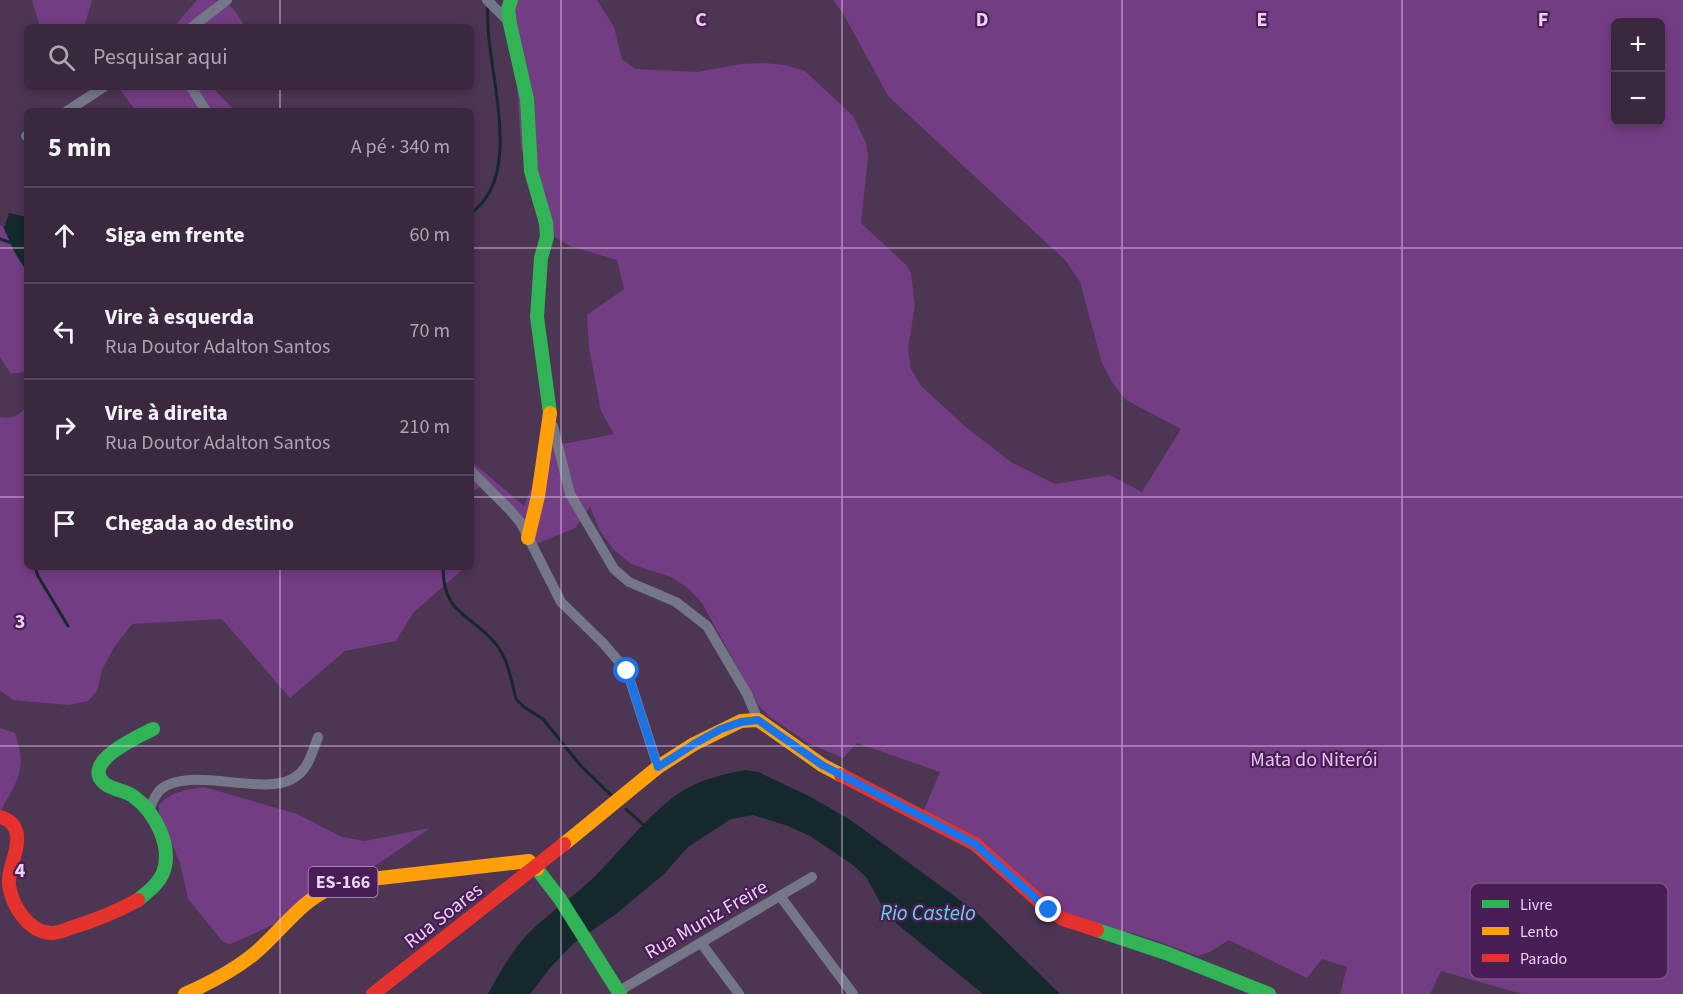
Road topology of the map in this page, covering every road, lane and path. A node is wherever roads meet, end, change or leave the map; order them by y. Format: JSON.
{"nodes":[{"id":1,"x":227,"y":0,"type":"edge"},
{"id":2,"x":487,"y":0,"type":"edge"},
{"id":3,"x":511,"y":0,"type":"edge"},
{"id":4,"x":196,"y":24,"type":"edge"},
{"id":5,"x":510,"y":24,"type":"junction"},
{"id":6,"x":100,"y":90,"type":"edge"},
{"id":7,"x":193,"y":90,"type":"edge"},
{"id":8,"x":74,"y":108,"type":"edge"},
{"id":9,"x":204,"y":108,"type":"edge"},
{"id":10,"x":551,"y":417,"type":"junction"},
{"id":11,"x":474,"y":474,"type":"edge"},
{"id":12,"x":528,"y":538,"type":"junction"},
{"id":13,"x":758,"y":720,"type":"junction"},
{"id":14,"x":153,"y":729,"type":"dead end"},
{"id":15,"x":318,"y":737,"type":"dead end"},
{"id":16,"x":658,"y":767,"type":"junction"},
{"id":17,"x":149,"y":810,"type":"junction"},
{"id":18,"x":0,"y":817,"type":"edge"},
{"id":19,"x":536,"y":867,"type":"junction"},
{"id":20,"x":812,"y":877,"type":"dead end"},
{"id":21,"x":780,"y":896,"type":"junction"},
{"id":22,"x":702,"y":943,"type":"junction"},
{"id":23,"x":620,"y":992,"type":"edge"},
{"id":24,"x":185,"y":994,"type":"edge"},
{"id":25,"x":373,"y":994,"type":"edge"},
{"id":26,"x":738,"y":994,"type":"edge"},
{"id":27,"x":854,"y":994,"type":"edge"},
{"id":28,"x":1269,"y":994,"type":"edge"}],
"edges":[{"from":1,"to":4,"type":"street"},
{"from":2,"to":5,"type":"street"},
{"from":3,"to":5,"type":"main road"},
{"from":5,"to":10,"type":"main road"},
{"from":6,"to":8,"type":"street"},
{"from":7,"to":9,"type":"street"},
{"from":10,"to":12,"type":"main road"},
{"from":10,"to":13,"type":"street"},
{"from":11,"to":12,"type":"street"},
{"from":12,"to":16,"type":"street"},
{"from":13,"to":16,"type":"main road","name":"Rua Soares"},
{"from":13,"to":28,"type":"main road"},
{"from":14,"to":17,"type":"main road"},
{"from":15,"to":17,"type":"street"},
{"from":16,"to":19,"type":"main road","name":"Rua Soares"},
{"from":17,"to":18,"type":"main road"},
{"from":19,"to":23,"type":"main road"},
{"from":19,"to":24,"type":"main road","number":"ES-166"},
{"from":19,"to":25,"type":"main road","name":"Rua Soares"},
{"from":20,"to":21,"type":"street","name":"Rua Muniz Freire"},
{"from":21,"to":22,"type":"street","name":"Rua Muniz Freire"},
{"from":21,"to":27,"type":"street"},
{"from":22,"to":23,"type":"street","name":"Rua Muniz Freire"},
{"from":22,"to":26,"type":"street"}]}
